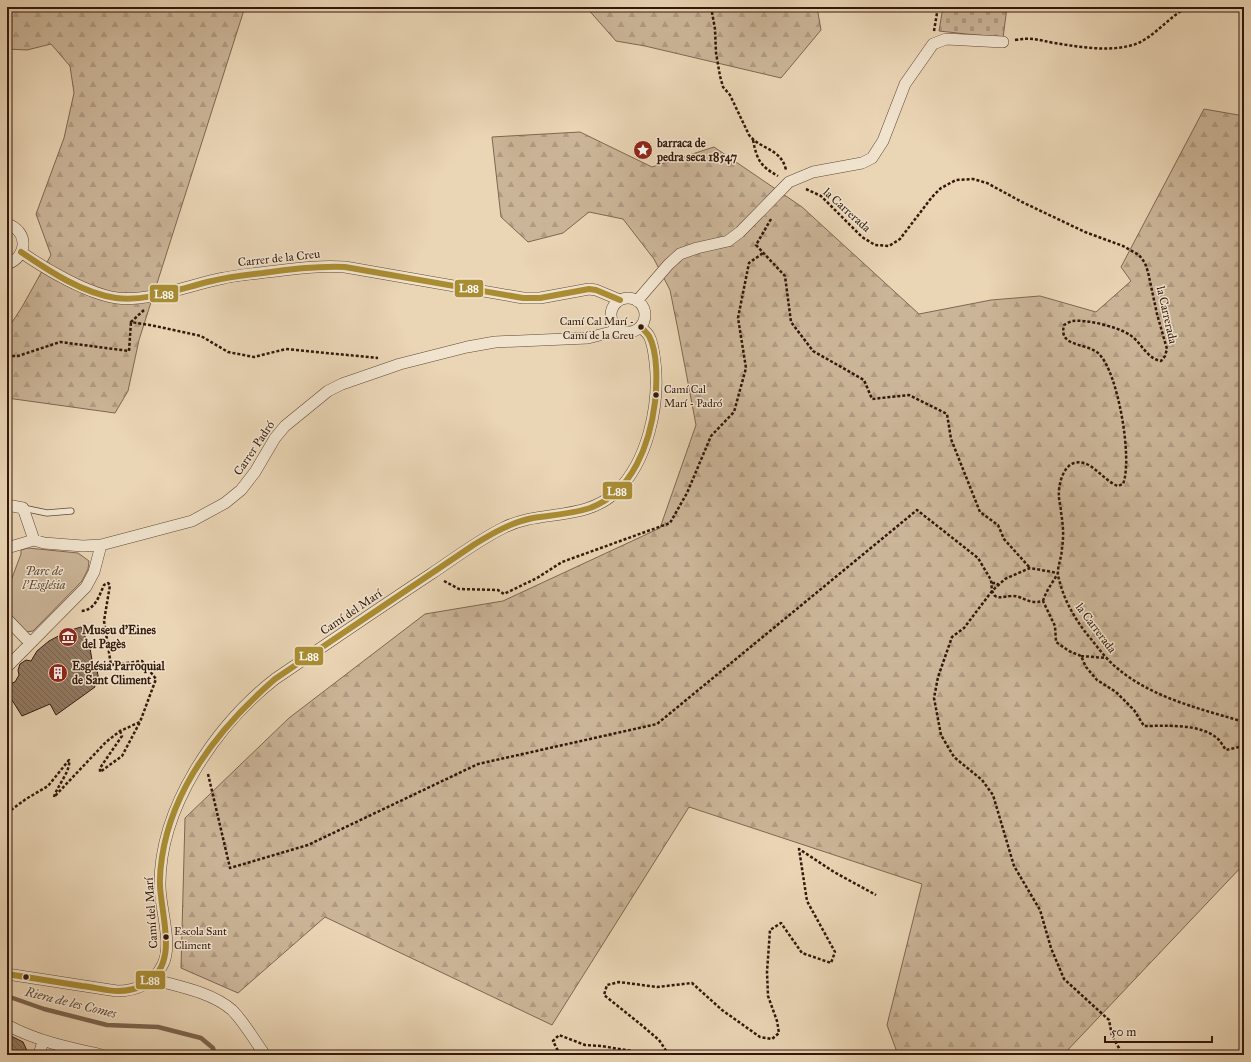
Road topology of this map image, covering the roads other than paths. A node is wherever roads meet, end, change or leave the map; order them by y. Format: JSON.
{"nodes":[{"id":1,"x":1002,"y":42,"type":"road end"},
{"id":2,"x":7,"y":224,"type":"edge"},
{"id":3,"x":21,"y":252,"type":"junction"},
{"id":4,"x":7,"y":264,"type":"edge"},
{"id":5,"x":620,"y":300,"type":"junction"},
{"id":6,"x":637,"y":301,"type":"junction"},
{"id":7,"x":641,"y":327,"type":"junction"},
{"id":8,"x":619,"y":330,"type":"junction"},
{"id":9,"x":7,"y":505,"type":"edge"},
{"id":10,"x":23,"y":508,"type":"junction"},
{"id":11,"x":71,"y":511,"type":"dead end"},
{"id":12,"x":34,"y":540,"type":"junction"},
{"id":13,"x":101,"y":545,"type":"junction"},
{"id":14,"x":7,"y":548,"type":"edge"},
{"id":15,"x":7,"y":619,"type":"edge"},
{"id":16,"x":30,"y":643,"type":"junction"},
{"id":17,"x":7,"y":667,"type":"edge"},
{"id":18,"x":7,"y":974,"type":"edge"},
{"id":19,"x":152,"y":979,"type":"junction"},
{"id":20,"x":7,"y":1025,"type":"edge"},
{"id":21,"x":43,"y":1041,"type":"junction"},
{"id":22,"x":38,"y":1055,"type":"edge"},
{"id":23,"x":102,"y":1055,"type":"edge"},
{"id":24,"x":265,"y":1055,"type":"edge"}],
"edges":[{"from":1,"to":6,"type":"street"},
{"from":2,"to":3,"type":"street"},
{"from":3,"to":4,"type":"street"},
{"from":3,"to":5,"type":"street","name":"Carrer de la Creu"},
{"from":5,"to":6,"type":"street"},
{"from":5,"to":8,"type":"street"},
{"from":6,"to":7,"type":"street"},
{"from":7,"to":8,"type":"street"},
{"from":7,"to":19,"type":"street","name":"Camí del Marí"},
{"from":8,"to":13,"type":"street","name":"Carrer Padró"},
{"from":9,"to":10,"type":"street"},
{"from":10,"to":11,"type":"lane"},
{"from":10,"to":12,"type":"street"},
{"from":12,"to":13,"type":"street","name":"Carrer Padró"},
{"from":12,"to":14,"type":"street"},
{"from":13,"to":16,"type":"street"},
{"from":15,"to":16,"type":"street"},
{"from":16,"to":17,"type":"street"},
{"from":18,"to":19,"type":"street","name":"Camí del Marí"},
{"from":19,"to":24,"type":"street"},
{"from":20,"to":21,"type":"street"},
{"from":21,"to":22,"type":"street"},
{"from":21,"to":23,"type":"street"}]}
